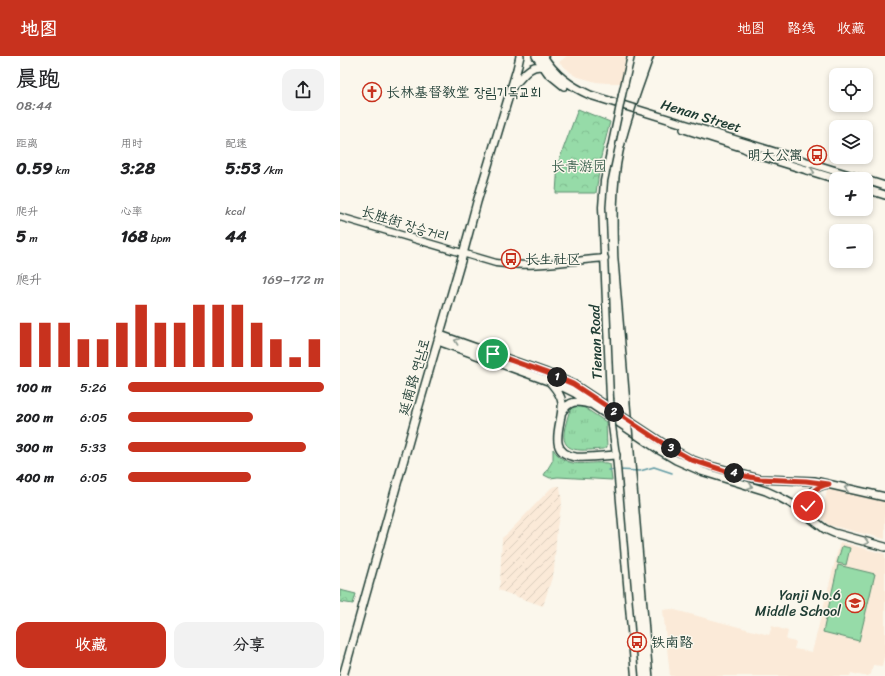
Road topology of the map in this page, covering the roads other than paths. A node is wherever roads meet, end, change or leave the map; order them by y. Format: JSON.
{"nodes":[{"id":1,"x":520,"y":56,"type":"edge"},
{"id":2,"x":536,"y":56,"type":"edge"},
{"id":3,"x":631,"y":56,"type":"edge"},
{"id":4,"x":544,"y":57,"type":"edge"},
{"id":5,"x":543,"y":67,"type":"junction"},
{"id":6,"x":512,"y":87,"type":"junction"},
{"id":7,"x":829,"y":174,"type":"edge"},
{"id":8,"x":829,"y":174,"type":"edge"},
{"id":9,"x":873,"y":182,"type":"edge"},
{"id":10,"x":885,"y":186,"type":"edge"},
{"id":11,"x":873,"y":191,"type":"edge"},
{"id":12,"x":885,"y":195,"type":"edge"},
{"id":13,"x":340,"y":216,"type":"edge"},
{"id":14,"x":464,"y":254,"type":"junction"},
{"id":15,"x":605,"y":258,"type":"junction"},
{"id":16,"x":439,"y":338,"type":"junction"},
{"id":17,"x":550,"y":382,"type":"junction"},
{"id":18,"x":593,"y":405,"type":"junction"},
{"id":19,"x":562,"y":412,"type":"junction"},
{"id":20,"x":616,"y":458,"type":"junction"},
{"id":21,"x":829,"y":484,"type":"junction"},
{"id":22,"x":885,"y":497,"type":"edge"},
{"id":23,"x":816,"y":522,"type":"junction"},
{"id":24,"x":885,"y":546,"type":"edge"},
{"id":25,"x":343,"y":676,"type":"edge"},
{"id":26,"x":636,"y":676,"type":"edge"}],
"edges":[{"from":1,"to":6,"type":"main road","name":"延南路 연남로"},
{"from":2,"to":5,"type":"main road"},
{"from":3,"to":15,"type":"street","name":"Tienan Road","bridge":true},
{"from":4,"to":8,"type":"main road","name":"Henan Street"},
{"from":5,"to":6,"type":"main road"},
{"from":5,"to":7,"type":"main road","name":"Henan Street","one_way":true},
{"from":6,"to":14,"type":"main road","name":"延南路 연남로"},
{"from":9,"to":10,"type":"main road"},
{"from":11,"to":12,"type":"main road"},
{"from":13,"to":14,"type":"street","name":"长胜街 장승거리"},
{"from":14,"to":15,"type":"street","name":"长胜街 장승거리"},
{"from":14,"to":16,"type":"main road","name":"延南路 연남로"},
{"from":15,"to":20,"type":"street","name":"Tienan Road","bridge":true},
{"from":16,"to":17,"type":"main road"},
{"from":21,"to":16,"type":"main road","one_way":true},
{"from":16,"to":25,"type":"main road","name":"延南路 연남로"},
{"from":17,"to":18,"type":"main road"},
{"from":17,"to":19,"type":"main road"},
{"from":18,"to":19,"type":"main road"},
{"from":18,"to":23,"type":"main road","one_way":true},
{"from":19,"to":20,"type":"main road"},
{"from":20,"to":26,"type":"street","name":"Tienan Road"},
{"from":22,"to":21,"type":"main road","one_way":true},
{"from":21,"to":23,"type":"main road"},
{"from":23,"to":24,"type":"main road","one_way":true}]}
